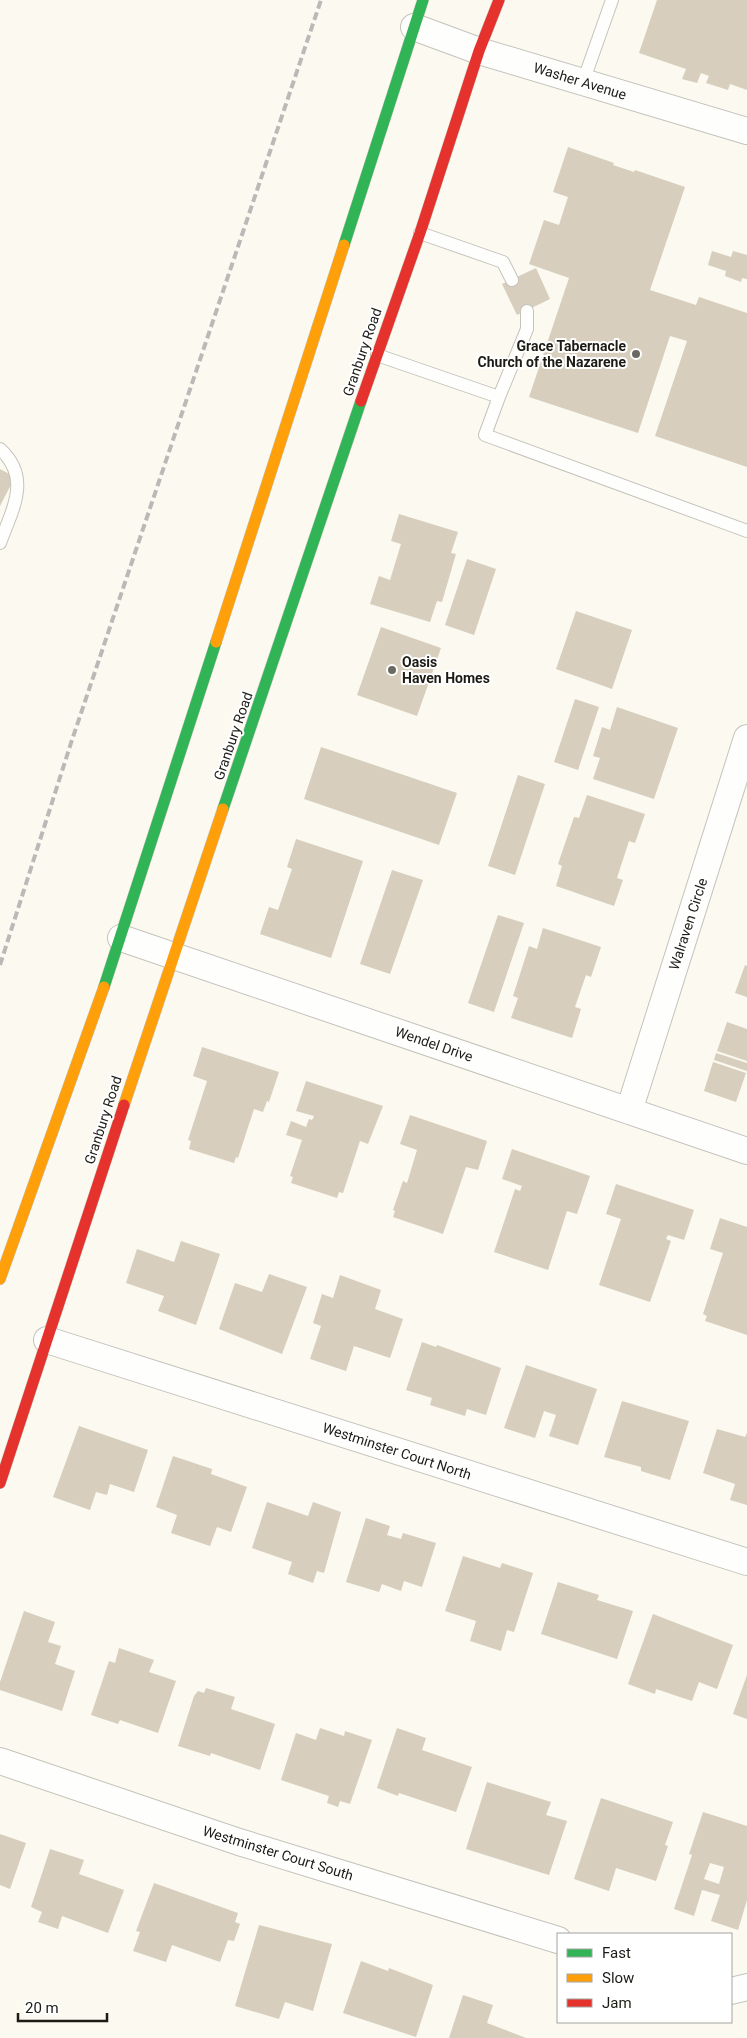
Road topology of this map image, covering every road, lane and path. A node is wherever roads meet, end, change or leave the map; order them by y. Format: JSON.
{"nodes":[{"id":1,"x":423,"y":0,"type":"edge"},
{"id":2,"x":499,"y":0,"type":"edge"},
{"id":3,"x":612,"y":0,"type":"edge"},
{"id":4,"x":414,"y":27,"type":"junction"},
{"id":5,"x":479,"y":51,"type":"junction"},
{"id":6,"x":583,"y":82,"type":"junction"},
{"id":7,"x":747,"y":131,"type":"edge"},
{"id":8,"x":420,"y":233,"type":"junction"},
{"id":9,"x":512,"y":280,"type":"dead end"},
{"id":10,"x":527,"y":311,"type":"dead end"},
{"id":11,"x":377,"y":355,"type":"junction"},
{"id":12,"x":499,"y":397,"type":"junction"},
{"id":13,"x":0,"y":449,"type":"edge"},
{"id":14,"x":747,"y":531,"type":"edge"},
{"id":15,"x":0,"y":544,"type":"edge"},
{"id":16,"x":747,"y":738,"type":"edge"},
{"id":17,"x":122,"y":938,"type":"junction"},
{"id":18,"x":173,"y":956,"type":"junction"},
{"id":19,"x":629,"y":1111,"type":"junction"},
{"id":20,"x":747,"y":1151,"type":"edge"},
{"id":21,"x":0,"y":1279,"type":"edge"},
{"id":22,"x":48,"y":1340,"type":"junction"},
{"id":23,"x":0,"y":1483,"type":"edge"},
{"id":24,"x":747,"y":1562,"type":"edge"},
{"id":25,"x":0,"y":1761,"type":"edge"},
{"id":26,"x":557,"y":1940,"type":"edge"}],
"edges":[{"from":1,"to":4,"type":"main road"},
{"from":2,"to":5,"type":"main road","name":"Granbury Road"},
{"from":3,"to":6,"type":"lane"},
{"from":4,"to":5,"type":"street","name":"Washer Avenue"},
{"from":4,"to":17,"type":"main road"},
{"from":5,"to":6,"type":"street","name":"Washer Avenue"},
{"from":5,"to":8,"type":"main road","name":"Granbury Road"},
{"from":6,"to":7,"type":"street","name":"Washer Avenue"},
{"from":8,"to":9,"type":"lane"},
{"from":8,"to":11,"type":"main road","name":"Granbury Road"},
{"from":10,"to":12,"type":"lane"},
{"from":11,"to":12,"type":"lane"},
{"from":11,"to":18,"type":"main road","name":"Granbury Road"},
{"from":12,"to":14,"type":"lane"},
{"from":13,"to":15,"type":"lane"},
{"from":16,"to":19,"type":"street","name":"Walraven Circle"},
{"from":17,"to":18,"type":"street","name":"Wendel Drive"},
{"from":17,"to":21,"type":"main road"},
{"from":18,"to":19,"type":"street","name":"Wendel Drive"},
{"from":18,"to":22,"type":"main road","name":"Granbury Road"},
{"from":19,"to":20,"type":"street","name":"Wendel Drive"},
{"from":22,"to":23,"type":"main road","name":"Granbury Road"},
{"from":22,"to":24,"type":"street","name":"Westminster Court North"},
{"from":25,"to":26,"type":"street","name":"Westminster Court South"}]}
